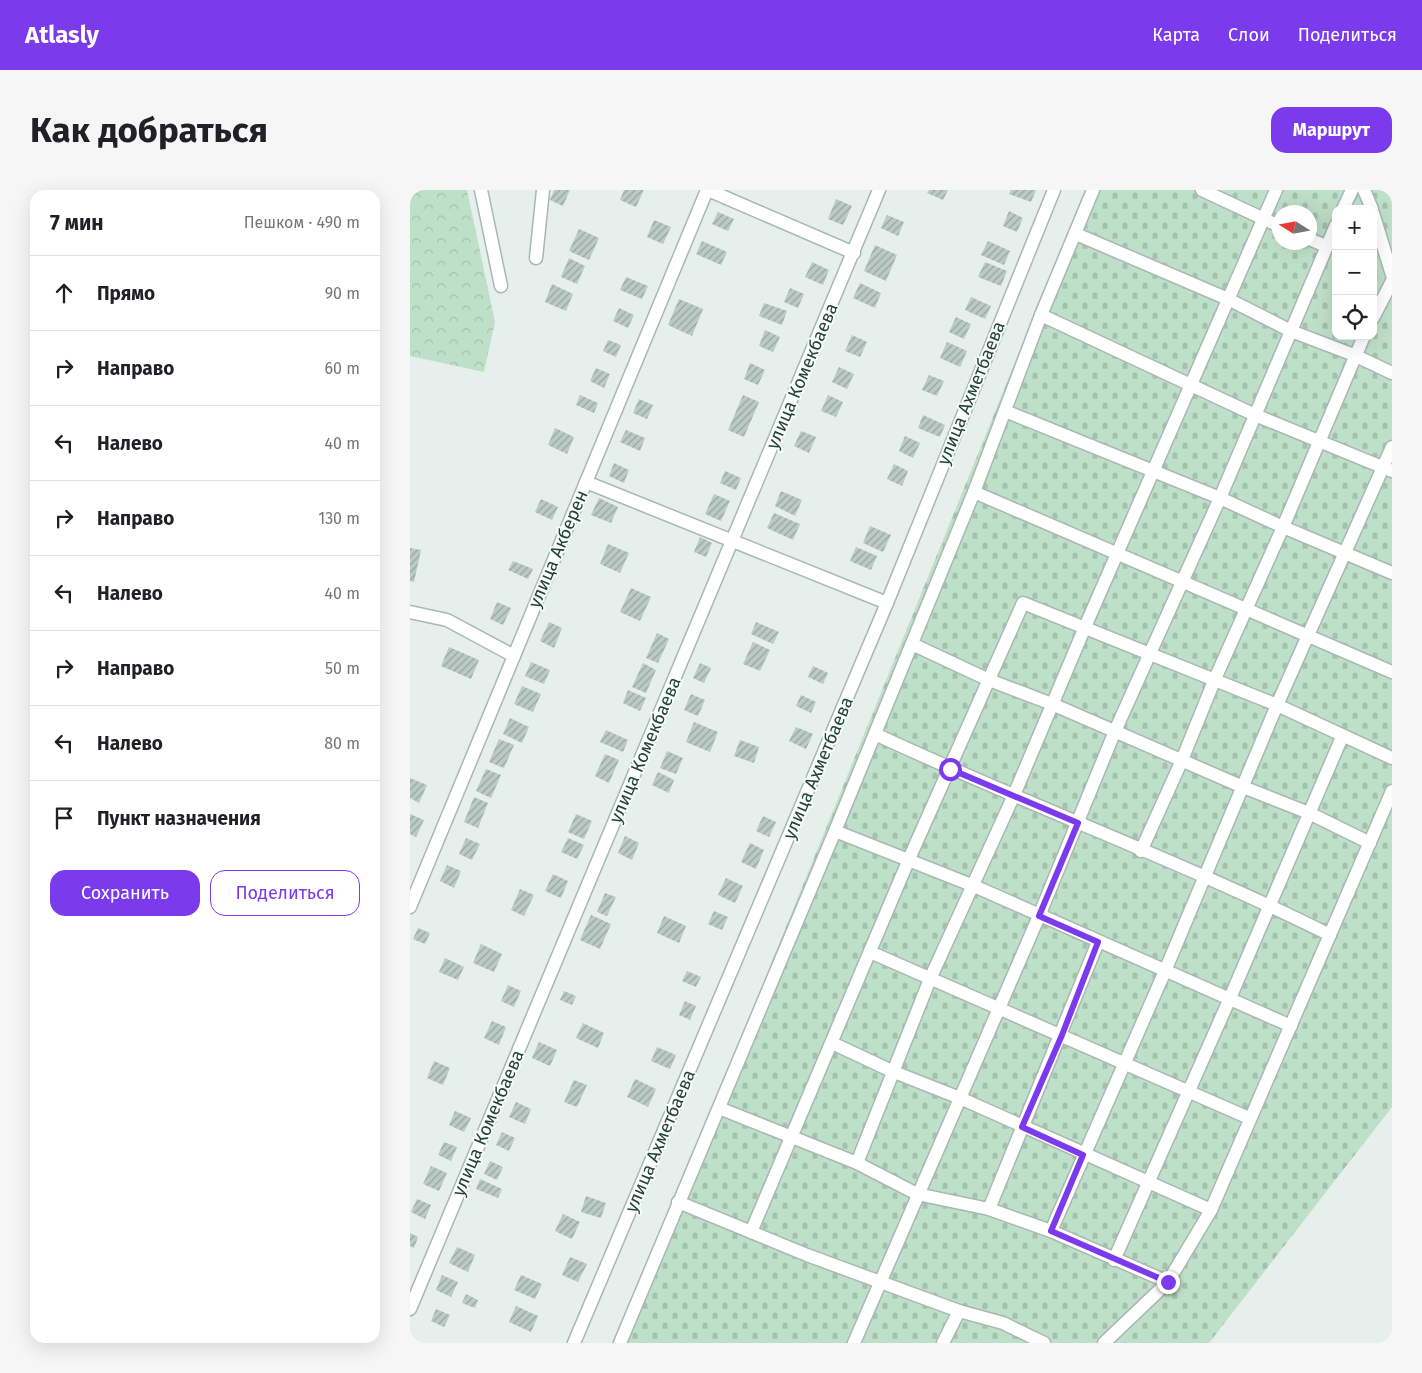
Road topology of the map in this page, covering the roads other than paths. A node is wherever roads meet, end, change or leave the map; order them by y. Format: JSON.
{"nodes":[{"id":1,"x":481,"y":190,"type":"edge"},
{"id":2,"x":543,"y":190,"type":"edge"},
{"id":3,"x":708,"y":190,"type":"edge"},
{"id":4,"x":880,"y":190,"type":"edge"},
{"id":5,"x":1054,"y":190,"type":"edge"},
{"id":6,"x":1094,"y":190,"type":"edge"},
{"id":7,"x":1202,"y":190,"type":"edge"},
{"id":8,"x":1276,"y":190,"type":"edge"},
{"id":9,"x":1352,"y":190,"type":"edge"},
{"id":10,"x":1364,"y":190,"type":"edge"},
{"id":11,"x":1345,"y":205,"type":"edge"},
{"id":12,"x":1370,"y":205,"type":"edge"},
{"id":13,"x":1264,"y":219,"type":"junction"},
{"id":14,"x":1272,"y":222,"type":"edge"},
{"id":15,"x":1377,"y":226,"type":"edge"},
{"id":16,"x":1332,"y":233,"type":"edge"},
{"id":17,"x":1076,"y":234,"type":"junction"},
{"id":18,"x":1317,"y":242,"type":"edge"},
{"id":19,"x":1326,"y":246,"type":"junction"},
{"id":20,"x":854,"y":253,"type":"junction"},
{"id":21,"x":536,"y":258,"type":"dead end"},
{"id":22,"x":1392,"y":275,"type":"edge"},
{"id":23,"x":1392,"y":281,"type":"edge"},
{"id":24,"x":501,"y":286,"type":"dead end"},
{"id":25,"x":1228,"y":299,"type":"junction"},
{"id":26,"x":1377,"y":310,"type":"edge"},
{"id":27,"x":1041,"y":315,"type":"junction"},
{"id":28,"x":1291,"y":331,"type":"junction"},
{"id":29,"x":1362,"y":340,"type":"edge"},
{"id":30,"x":1354,"y":355,"type":"junction"},
{"id":31,"x":1392,"y":373,"type":"edge"},
{"id":32,"x":1192,"y":384,"type":"junction"},
{"id":33,"x":1005,"y":410,"type":"junction"},
{"id":34,"x":1255,"y":415,"type":"junction"},
{"id":35,"x":1320,"y":442,"type":"junction"},
{"id":36,"x":1392,"y":447,"type":"edge"},
{"id":37,"x":1388,"y":469,"type":"edge"},
{"id":38,"x":1153,"y":472,"type":"junction"},
{"id":39,"x":586,"y":482,"type":"junction"},
{"id":40,"x":974,"y":492,"type":"junction"},
{"id":41,"x":1220,"y":498,"type":"junction"},
{"id":42,"x":1284,"y":527,"type":"junction"},
{"id":43,"x":734,"y":540,"type":"junction"},
{"id":44,"x":1118,"y":552,"type":"junction"},
{"id":45,"x":1346,"y":552,"type":"junction"},
{"id":46,"x":1392,"y":573,"type":"edge"},
{"id":47,"x":1182,"y":581,"type":"junction"},
{"id":48,"x":887,"y":603,"type":"junction"},
{"id":49,"x":1246,"y":609,"type":"junction"},
{"id":50,"x":410,"y":612,"type":"edge"},
{"id":51,"x":1085,"y":628,"type":"junction"},
{"id":52,"x":1309,"y":635,"type":"junction"},
{"id":53,"x":912,"y":644,"type":"junction"},
{"id":54,"x":1150,"y":655,"type":"junction"},
{"id":55,"x":514,"y":656,"type":"junction"},
{"id":56,"x":1392,"y":672,"type":"edge"},
{"id":57,"x":989,"y":680,"type":"junction"},
{"id":58,"x":1214,"y":681,"type":"junction"},
{"id":59,"x":1052,"y":704,"type":"junction"},
{"id":60,"x":1276,"y":705,"type":"junction"},
{"id":61,"x":1115,"y":732,"type":"junction"},
{"id":62,"x":875,"y":734,"type":"junction"},
{"id":63,"x":1342,"y":737,"type":"junction"},
{"id":64,"x":1392,"y":758,"type":"edge"},
{"id":65,"x":1182,"y":760,"type":"junction"},
{"id":66,"x":950,"y":769,"type":"junction"},
{"id":67,"x":1243,"y":787,"type":"junction"},
{"id":68,"x":1392,"y":791,"type":"edge"},
{"id":69,"x":1014,"y":795,"type":"junction"},
{"id":70,"x":1309,"y":813,"type":"junction"},
{"id":71,"x":1078,"y":823,"type":"junction"},
{"id":72,"x":835,"y":831,"type":"junction"},
{"id":73,"x":1370,"y":843,"type":"junction"},
{"id":74,"x":1141,"y":851,"type":"junction"},
{"id":75,"x":909,"y":859,"type":"junction"},
{"id":76,"x":1205,"y":877,"type":"junction"},
{"id":77,"x":974,"y":886,"type":"junction"},
{"id":78,"x":1269,"y":905,"type":"junction"},
{"id":79,"x":410,"y":907,"type":"edge"},
{"id":80,"x":1039,"y":916,"type":"junction"},
{"id":81,"x":1330,"y":935,"type":"junction"},
{"id":82,"x":1098,"y":942,"type":"junction"},
{"id":83,"x":870,"y":952,"type":"junction"},
{"id":84,"x":1165,"y":971,"type":"junction"},
{"id":85,"x":930,"y":979,"type":"junction"},
{"id":86,"x":1230,"y":998,"type":"junction"},
{"id":87,"x":999,"y":1009,"type":"junction"},
{"id":88,"x":1291,"y":1026,"type":"junction"},
{"id":89,"x":1062,"y":1035,"type":"junction"},
{"id":90,"x":832,"y":1043,"type":"junction"},
{"id":91,"x":1124,"y":1062,"type":"junction"},
{"id":92,"x":894,"y":1072,"type":"junction"},
{"id":93,"x":1188,"y":1091,"type":"junction"},
{"id":94,"x":960,"y":1098,"type":"junction"},
{"id":95,"x":719,"y":1108,"type":"junction"},
{"id":96,"x":1249,"y":1118,"type":"junction"},
{"id":97,"x":1022,"y":1127,"type":"junction"},
{"id":98,"x":793,"y":1136,"type":"junction"},
{"id":99,"x":1083,"y":1155,"type":"junction"},
{"id":100,"x":857,"y":1163,"type":"junction"},
{"id":101,"x":1147,"y":1183,"type":"junction"},
{"id":102,"x":917,"y":1194,"type":"junction"},
{"id":103,"x":678,"y":1202,"type":"junction"},
{"id":104,"x":989,"y":1210,"type":"junction"},
{"id":105,"x":1211,"y":1210,"type":"junction"},
{"id":106,"x":1051,"y":1231,"type":"junction"},
{"id":107,"x":751,"y":1232,"type":"junction"},
{"id":108,"x":1114,"y":1260,"type":"junction"},
{"id":109,"x":879,"y":1282,"type":"junction"},
{"id":110,"x":1168,"y":1282,"type":"junction"},
{"id":111,"x":410,"y":1309,"type":"edge"},
{"id":112,"x":959,"y":1311,"type":"junction"},
{"id":113,"x":574,"y":1343,"type":"edge"},
{"id":114,"x":620,"y":1343,"type":"edge"},
{"id":115,"x":854,"y":1343,"type":"edge"},
{"id":116,"x":943,"y":1343,"type":"edge"},
{"id":117,"x":1044,"y":1343,"type":"edge"},
{"id":118,"x":1104,"y":1343,"type":"edge"}],
"edges":[{"from":1,"to":24,"type":"street"},
{"from":2,"to":21,"type":"street"},
{"from":3,"to":20,"type":"street"},
{"from":3,"to":39,"type":"street","name":"улица Акберен"},
{"from":4,"to":20,"type":"street","name":"улица Комекбаева"},
{"from":5,"to":48,"type":"street","name":"улица Ахметбаева"},
{"from":6,"to":17,"type":"street"},
{"from":7,"to":13,"type":"street"},
{"from":8,"to":13,"type":"street"},
{"from":9,"to":11,"type":"street"},
{"from":10,"to":12,"type":"street"},
{"from":13,"to":14,"type":"street"},
{"from":13,"to":25,"type":"street"},
{"from":15,"to":22,"type":"street"},
{"from":16,"to":19,"type":"street"},
{"from":17,"to":25,"type":"street"},
{"from":17,"to":27,"type":"street"},
{"from":18,"to":19,"type":"street"},
{"from":19,"to":28,"type":"street"},
{"from":20,"to":43,"type":"street","name":"улица Комекбаева"},
{"from":23,"to":26,"type":"street"},
{"from":25,"to":28,"type":"street"},
{"from":25,"to":32,"type":"street"},
{"from":27,"to":32,"type":"street"},
{"from":27,"to":33,"type":"street"},
{"from":28,"to":30,"type":"street"},
{"from":28,"to":34,"type":"street"},
{"from":29,"to":30,"type":"street"},
{"from":30,"to":31,"type":"street"},
{"from":30,"to":35,"type":"street"},
{"from":32,"to":34,"type":"street"},
{"from":32,"to":38,"type":"street"},
{"from":33,"to":38,"type":"street"},
{"from":33,"to":40,"type":"street"},
{"from":34,"to":35,"type":"street"},
{"from":34,"to":41,"type":"street"},
{"from":35,"to":37,"type":"street"},
{"from":35,"to":42,"type":"street"},
{"from":36,"to":37,"type":"street"},
{"from":37,"to":45,"type":"street"},
{"from":38,"to":41,"type":"street"},
{"from":38,"to":44,"type":"street"},
{"from":39,"to":43,"type":"street"},
{"from":39,"to":55,"type":"street","name":"улица Акберен"},
{"from":40,"to":44,"type":"street"},
{"from":40,"to":53,"type":"street"},
{"from":41,"to":42,"type":"street"},
{"from":41,"to":47,"type":"street"},
{"from":42,"to":45,"type":"street"},
{"from":42,"to":49,"type":"street"},
{"from":43,"to":48,"type":"street"},
{"from":43,"to":111,"type":"street","name":"улица Комекбаева"},
{"from":44,"to":47,"type":"street"},
{"from":44,"to":51,"type":"street"},
{"from":45,"to":46,"type":"street"},
{"from":45,"to":52,"type":"street"},
{"from":47,"to":49,"type":"street"},
{"from":47,"to":54,"type":"street"},
{"from":48,"to":113,"type":"street","name":"улица Ахметбаева"},
{"from":49,"to":52,"type":"street"},
{"from":49,"to":58,"type":"street"},
{"from":50,"to":55,"type":"street"},
{"from":51,"to":54,"type":"street"},
{"from":51,"to":57,"type":"street"},
{"from":51,"to":59,"type":"street"},
{"from":52,"to":56,"type":"street"},
{"from":52,"to":60,"type":"street"},
{"from":53,"to":57,"type":"street"},
{"from":53,"to":62,"type":"street"},
{"from":54,"to":58,"type":"street"},
{"from":54,"to":61,"type":"street"},
{"from":55,"to":79,"type":"street","name":"улица Акберен"},
{"from":57,"to":59,"type":"street"},
{"from":57,"to":66,"type":"street"},
{"from":58,"to":60,"type":"street"},
{"from":58,"to":65,"type":"street"},
{"from":59,"to":61,"type":"street"},
{"from":59,"to":69,"type":"street"},
{"from":60,"to":63,"type":"street"},
{"from":60,"to":67,"type":"street"},
{"from":61,"to":65,"type":"street"},
{"from":61,"to":71,"type":"street"},
{"from":62,"to":66,"type":"street"},
{"from":62,"to":72,"type":"street"},
{"from":63,"to":64,"type":"street"},
{"from":63,"to":70,"type":"street"},
{"from":65,"to":67,"type":"street"},
{"from":65,"to":74,"type":"street"},
{"from":66,"to":69,"type":"street"},
{"from":66,"to":75,"type":"street"},
{"from":67,"to":70,"type":"street"},
{"from":67,"to":76,"type":"street"},
{"from":68,"to":73,"type":"street"},
{"from":69,"to":71,"type":"street"},
{"from":69,"to":77,"type":"street"},
{"from":70,"to":73,"type":"street"},
{"from":70,"to":78,"type":"street"},
{"from":71,"to":74,"type":"street"},
{"from":71,"to":80,"type":"street"},
{"from":72,"to":75,"type":"street"},
{"from":72,"to":95,"type":"street"},
{"from":73,"to":81,"type":"street"},
{"from":74,"to":76,"type":"street"},
{"from":75,"to":77,"type":"street"},
{"from":75,"to":83,"type":"street"},
{"from":76,"to":78,"type":"street"},
{"from":76,"to":84,"type":"street"},
{"from":77,"to":80,"type":"street"},
{"from":77,"to":85,"type":"street"},
{"from":78,"to":81,"type":"street"},
{"from":78,"to":86,"type":"street"},
{"from":80,"to":82,"type":"street"},
{"from":80,"to":87,"type":"street"},
{"from":81,"to":88,"type":"street"},
{"from":82,"to":84,"type":"street"},
{"from":82,"to":89,"type":"street"},
{"from":83,"to":85,"type":"street"},
{"from":83,"to":90,"type":"street"},
{"from":84,"to":86,"type":"street"},
{"from":84,"to":91,"type":"street"},
{"from":85,"to":87,"type":"street"},
{"from":85,"to":92,"type":"street"},
{"from":86,"to":88,"type":"street"},
{"from":86,"to":93,"type":"street"},
{"from":87,"to":89,"type":"street"},
{"from":87,"to":94,"type":"street"},
{"from":88,"to":96,"type":"street"},
{"from":89,"to":91,"type":"street"},
{"from":89,"to":97,"type":"street"},
{"from":90,"to":92,"type":"street"},
{"from":90,"to":98,"type":"street"},
{"from":91,"to":93,"type":"street"},
{"from":91,"to":99,"type":"street"},
{"from":92,"to":94,"type":"street"},
{"from":92,"to":100,"type":"street"},
{"from":93,"to":96,"type":"street"},
{"from":93,"to":101,"type":"street"},
{"from":94,"to":97,"type":"street"},
{"from":94,"to":102,"type":"street"},
{"from":95,"to":98,"type":"street"},
{"from":95,"to":103,"type":"street"},
{"from":96,"to":105,"type":"street"},
{"from":97,"to":99,"type":"street"},
{"from":97,"to":104,"type":"street"},
{"from":98,"to":100,"type":"street"},
{"from":98,"to":107,"type":"street"},
{"from":99,"to":101,"type":"street"},
{"from":99,"to":106,"type":"street"},
{"from":100,"to":102,"type":"street"},
{"from":101,"to":105,"type":"street"},
{"from":101,"to":108,"type":"street"},
{"from":102,"to":104,"type":"street"},
{"from":102,"to":109,"type":"street"},
{"from":103,"to":107,"type":"street"},
{"from":103,"to":114,"type":"street"},
{"from":104,"to":106,"type":"street"},
{"from":105,"to":110,"type":"street"},
{"from":106,"to":108,"type":"street"},
{"from":107,"to":109,"type":"street"},
{"from":108,"to":110,"type":"street"},
{"from":109,"to":112,"type":"street"},
{"from":109,"to":115,"type":"street"},
{"from":110,"to":118,"type":"street"},
{"from":112,"to":116,"type":"street"},
{"from":112,"to":117,"type":"street"}]}
